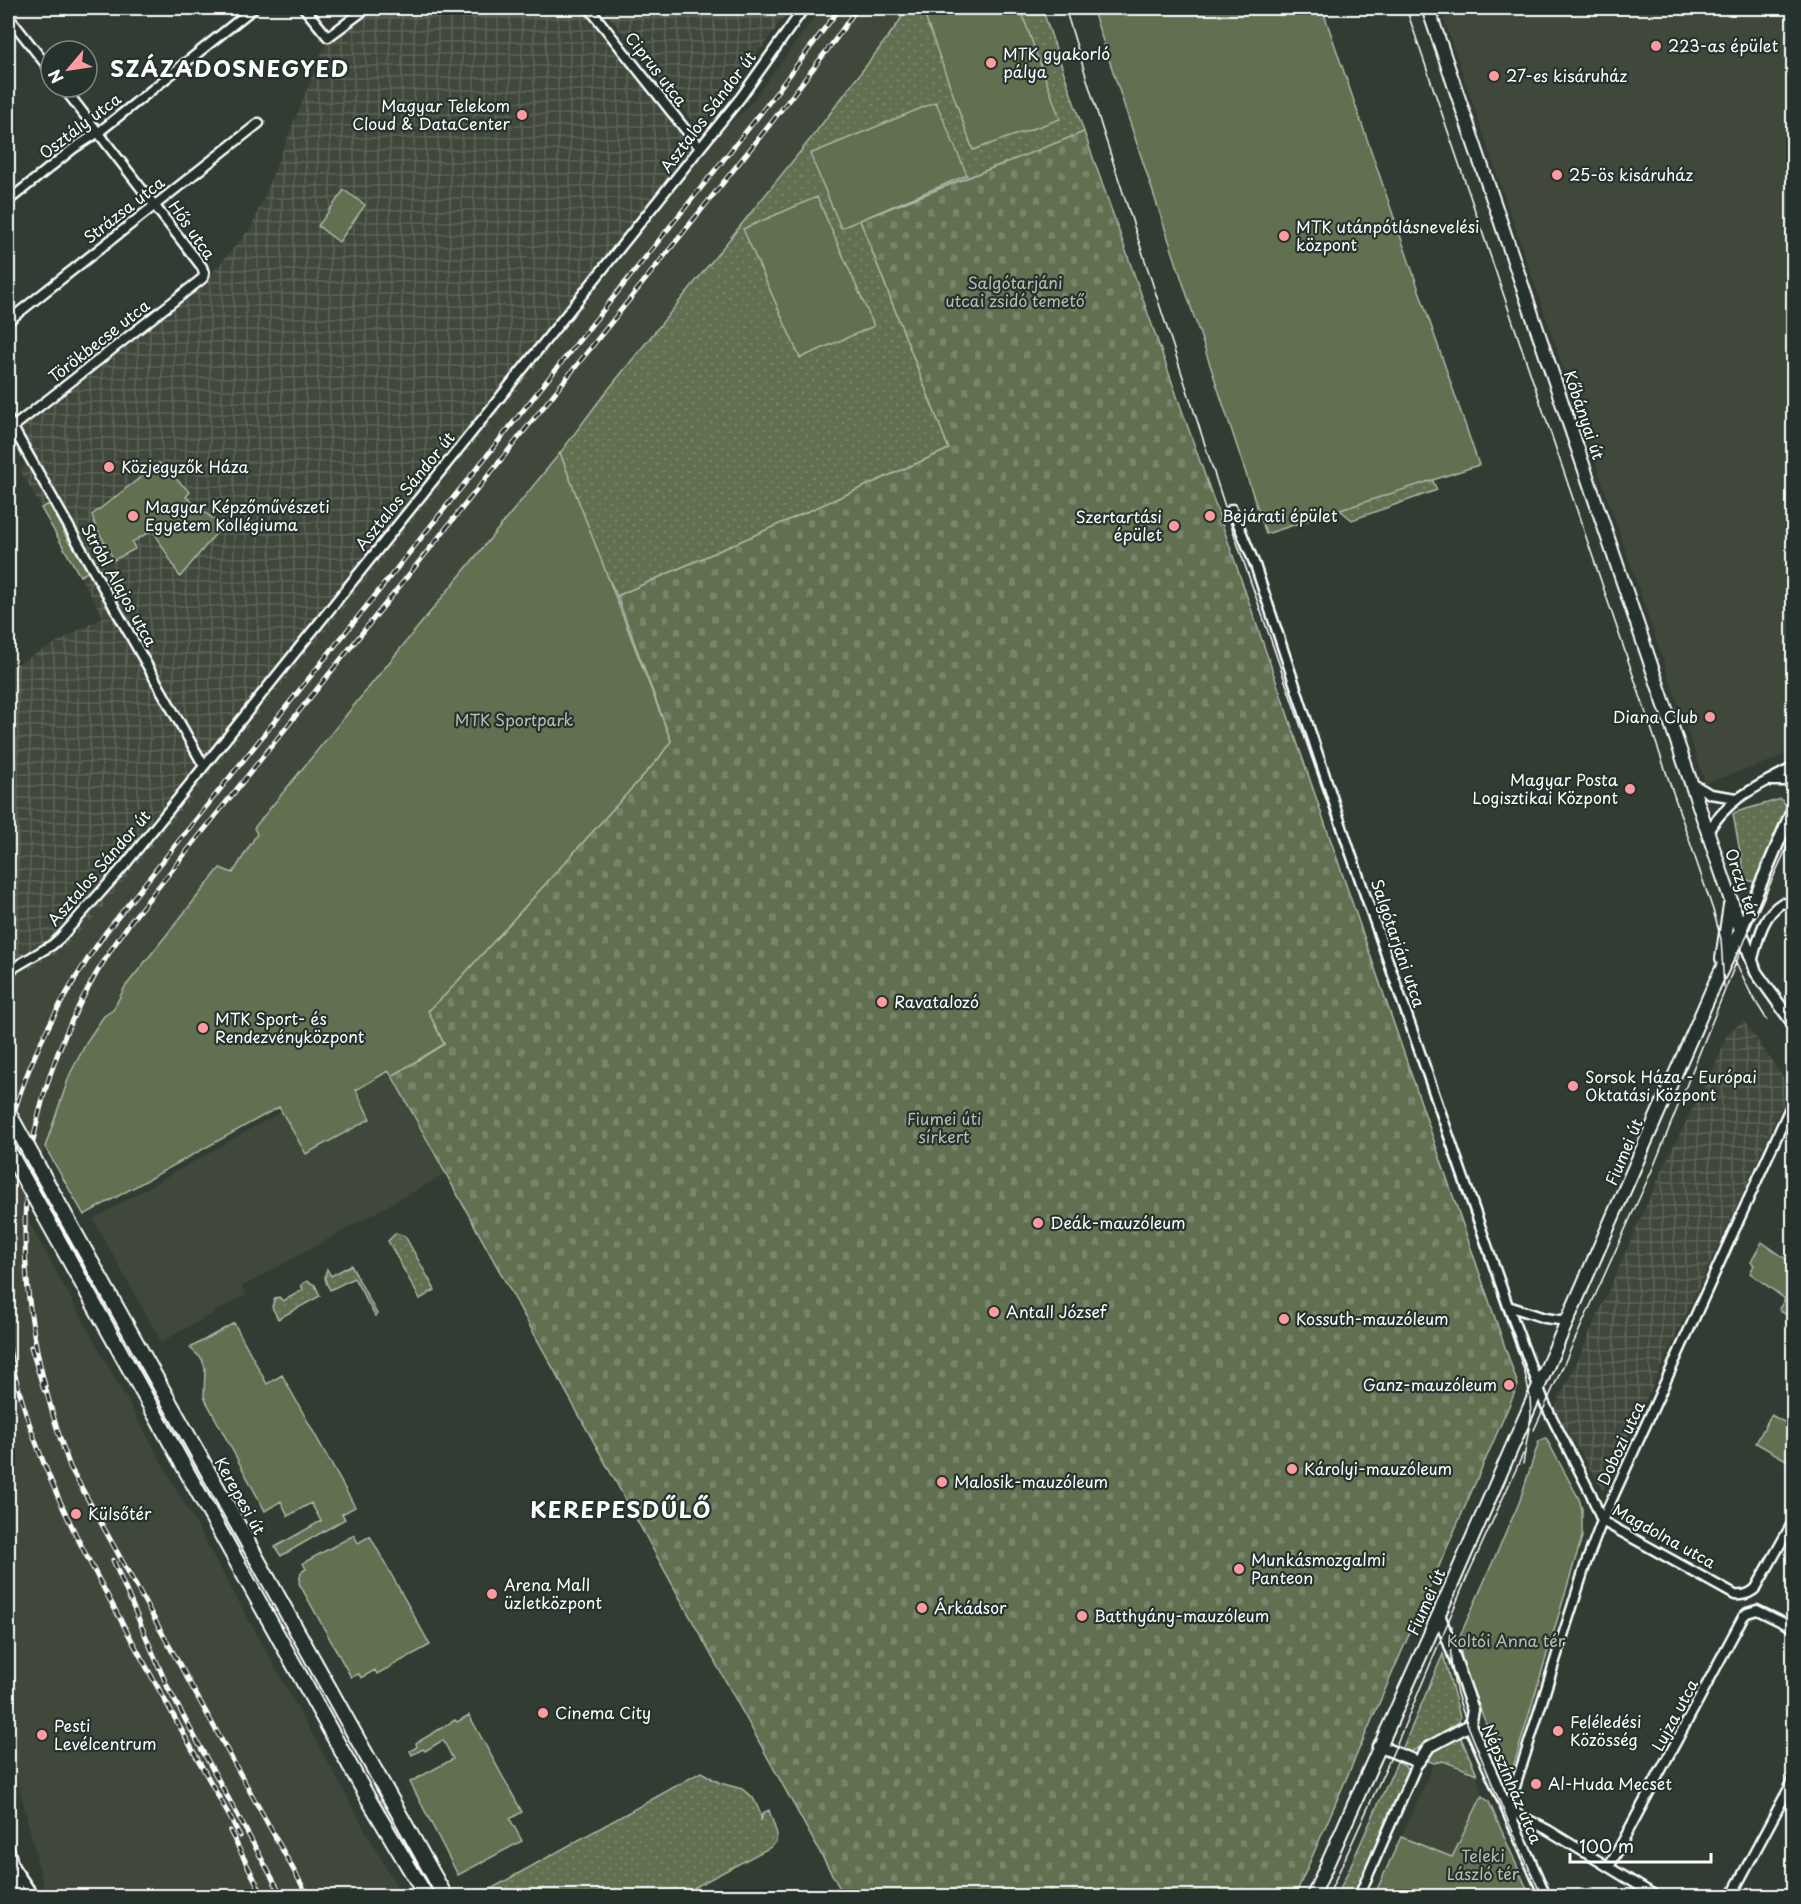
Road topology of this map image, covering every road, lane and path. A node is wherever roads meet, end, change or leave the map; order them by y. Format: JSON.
{"nodes":[{"id":1,"x":254,"y":8,"type":"edge"},
{"id":2,"x":304,"y":8,"type":"edge"},
{"id":3,"x":367,"y":8,"type":"edge"},
{"id":4,"x":588,"y":8,"type":"edge"},
{"id":5,"x":804,"y":8,"type":"edge"},
{"id":6,"x":1428,"y":8,"type":"edge"},
{"id":7,"x":8,"y":15,"type":"edge"},
{"id":8,"x":39,"y":55,"type":"edge"},
{"id":9,"x":73,"y":99,"type":"edge"},
{"id":10,"x":259,"y":123,"type":"dead end"},
{"id":11,"x":99,"y":132,"type":"junction"},
{"id":12,"x":700,"y":148,"type":"junction"},
{"id":13,"x":8,"y":201,"type":"edge"},
{"id":14,"x":156,"y":205,"type":"junction"},
{"id":15,"x":203,"y":278,"type":"joint"},
{"id":16,"x":8,"y":321,"type":"edge"},
{"id":17,"x":10,"y":423,"type":"edge"},
{"id":18,"x":1232,"y":509,"type":"dead end"},
{"id":19,"x":204,"y":766,"type":"junction"},
{"id":20,"x":1791,"y":771,"type":"edge"},
{"id":21,"x":1690,"y":781,"type":"junction"},
{"id":22,"x":1770,"y":781,"type":"junction"},
{"id":23,"x":1794,"y":781,"type":"edge"},
{"id":24,"x":1737,"y":798,"type":"junction"},
{"id":25,"x":1794,"y":806,"type":"edge"},
{"id":26,"x":1707,"y":833,"type":"junction"},
{"id":27,"x":1730,"y":899,"type":"junction"},
{"id":28,"x":1794,"y":906,"type":"edge"},
{"id":29,"x":1740,"y":930,"type":"junction"},
{"id":30,"x":1752,"y":964,"type":"junction"},
{"id":31,"x":8,"y":971,"type":"edge"},
{"id":32,"x":1715,"y":983,"type":"junction"},
{"id":33,"x":1794,"y":1025,"type":"edge"},
{"id":34,"x":1794,"y":1099,"type":"edge"},
{"id":35,"x":8,"y":1112,"type":"edge"},
{"id":36,"x":8,"y":1150,"type":"edge"},
{"id":37,"x":1508,"y":1306,"type":"junction"},
{"id":38,"x":1567,"y":1321,"type":"junction"},
{"id":39,"x":1538,"y":1386,"type":"junction"},
{"id":40,"x":1794,"y":1520,"type":"edge"},
{"id":41,"x":1602,"y":1521,"type":"junction"},
{"id":42,"x":1439,"y":1614,"type":"junction"},
{"id":43,"x":1794,"y":1628,"type":"edge"},
{"id":44,"x":1470,"y":1725,"type":"junction"},
{"id":45,"x":1378,"y":1746,"type":"junction"},
{"id":46,"x":1418,"y":1762,"type":"junction"},
{"id":47,"x":1794,"y":1779,"type":"edge"},
{"id":48,"x":1507,"y":1809,"type":"junction"},
{"id":49,"x":8,"y":1850,"type":"edge"},
{"id":50,"x":12,"y":1863,"type":"junction"},
{"id":51,"x":1609,"y":1867,"type":"junction"},
{"id":52,"x":18,"y":1895,"type":"edge"},
{"id":53,"x":34,"y":1896,"type":"edge"},
{"id":54,"x":426,"y":1896,"type":"edge"},
{"id":55,"x":445,"y":1896,"type":"edge"},
{"id":56,"x":1313,"y":1896,"type":"edge"},
{"id":57,"x":1359,"y":1896,"type":"edge"},
{"id":58,"x":1545,"y":1896,"type":"edge"},
{"id":59,"x":1656,"y":1896,"type":"edge"},
{"id":60,"x":1731,"y":1896,"type":"edge"}],
"edges":[{"from":1,"to":11,"type":"street","name":"Osztály utca"},
{"from":2,"to":3,"type":"street"},
{"from":4,"to":12,"type":"street","name":"Ciprus utca"},
{"from":5,"to":12,"type":"street","name":"Asztalos Sándor út"},
{"from":6,"to":21,"type":"main road","name":"Kőbányai út"},
{"from":7,"to":8,"type":"street"},
{"from":9,"to":11,"type":"street","name":"Hős utca"},
{"from":10,"to":14,"type":"street","name":"Strázsa utca"},
{"from":11,"to":13,"type":"street","name":"Osztály utca"},
{"from":11,"to":14,"type":"street","name":"Hős utca"},
{"from":12,"to":19,"type":"street","name":"Asztalos Sándor út"},
{"from":14,"to":15,"type":"street","name":"Hős utca"},
{"from":14,"to":16,"type":"street","name":"Strázsa utca"},
{"from":15,"to":17,"type":"street","name":"Törökbecse utca"},
{"from":17,"to":19,"type":"street","name":"Stróbl Alajos utca"},
{"from":18,"to":37,"type":"street","name":"Salgótarjáni utca"},
{"from":19,"to":31,"type":"street","name":"Asztalos Sándor út"},
{"from":20,"to":22,"type":"street","name":"Orczy tér"},
{"from":21,"to":24,"type":"street"},
{"from":21,"to":26,"type":"main road","name":"Kőbányai út"},
{"from":22,"to":23,"type":"street","name":"Orczy tér"},
{"from":22,"to":24,"type":"street","name":"Orczy tér"},
{"from":24,"to":26,"type":"street","name":"Orczy tér"},
{"from":25,"to":29,"type":"street","name":"Orczy tér"},
{"from":26,"to":27,"type":"main road","name":"Orczy tér"},
{"from":27,"to":29,"type":"main road","name":"Orczy tér"},
{"from":27,"to":32,"type":"main road"},
{"from":28,"to":30,"type":"street"},
{"from":29,"to":30,"type":"street"},
{"from":29,"to":32,"type":"main road","name":"Fiumei út"},
{"from":30,"to":33,"type":"street"},
{"from":32,"to":38,"type":"main road","name":"Fiumei út"},
{"from":34,"to":41,"type":"street","name":"Dobozi utca"},
{"from":35,"to":55,"type":"main road","name":"Kerepesi út","bridge":true},
{"from":36,"to":54,"type":"main road","name":"Kerepesi út","bridge":true},
{"from":37,"to":38,"type":"street"},
{"from":37,"to":39,"type":"street","name":"Salgótarjáni utca"},
{"from":38,"to":39,"type":"main road","name":"Fiumei út"},
{"from":39,"to":41,"type":"street","name":"Magdolna utca"},
{"from":39,"to":42,"type":"main road","name":"Fiumei út"},
{"from":40,"to":41,"type":"street","name":"Magdolna utca"},
{"from":41,"to":48,"type":"street","name":"Dobozi utca"},
{"from":42,"to":44,"type":"street","name":"Népszínház utca"},
{"from":42,"to":45,"type":"main road","name":"Fiumei út"},
{"from":43,"to":51,"type":"street","name":"Lujza utca"},
{"from":44,"to":46,"type":"street"},
{"from":44,"to":48,"type":"street","name":"Népszínház utca"},
{"from":45,"to":46,"type":"street"},
{"from":45,"to":56,"type":"main road","name":"Fiumei út"},
{"from":46,"to":57,"type":"street"},
{"from":47,"to":60,"type":"street"},
{"from":48,"to":51,"type":"street"},
{"from":48,"to":58,"type":"street","name":"Népszínház utca"},
{"from":49,"to":50,"type":"main road"},
{"from":50,"to":52,"type":"main road"},
{"from":50,"to":53,"type":"street"},
{"from":51,"to":59,"type":"street"}]}
